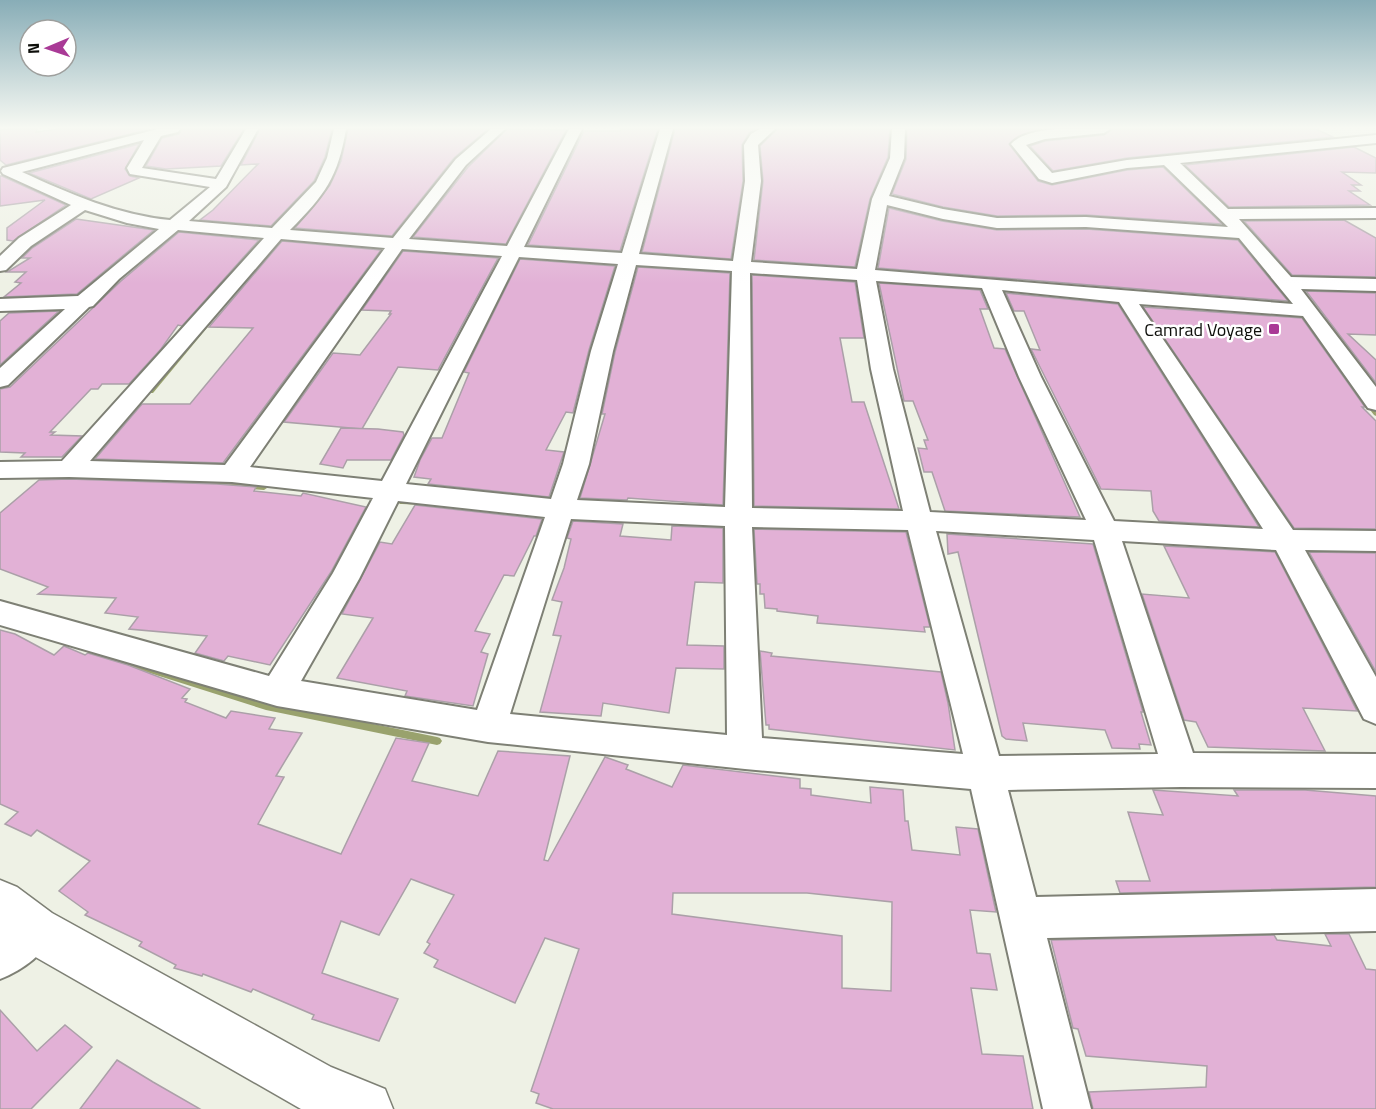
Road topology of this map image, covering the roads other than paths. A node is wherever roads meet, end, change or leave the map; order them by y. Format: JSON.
{"nodes":[{"id":1,"x":24,"y":181,"type":"edge"},
{"id":2,"x":200,"y":181,"type":"edge"},
{"id":3,"x":223,"y":181,"type":"edge"},
{"id":4,"x":324,"y":181,"type":"edge"},
{"id":5,"x":445,"y":181,"type":"edge"},
{"id":6,"x":549,"y":181,"type":"edge"},
{"id":7,"x":652,"y":181,"type":"edge"},
{"id":8,"x":753,"y":181,"type":"edge"},
{"id":9,"x":888,"y":181,"type":"edge"},
{"id":10,"x":1191,"y":181,"type":"edge"},
{"id":11,"x":221,"y":184,"type":"junction"},
{"id":12,"x":880,"y":199,"type":"junction"},
{"id":13,"x":81,"y":205,"type":"junction"},
{"id":14,"x":1376,"y":213,"type":"edge"},
{"id":15,"x":1227,"y":214,"type":"junction"},
{"id":16,"x":176,"y":224,"type":"junction"},
{"id":17,"x":1245,"y":232,"type":"junction"},
{"id":18,"x":277,"y":233,"type":"junction"},
{"id":19,"x":399,"y":244,"type":"junction"},
{"id":20,"x":513,"y":251,"type":"junction"},
{"id":21,"x":630,"y":260,"type":"junction"},
{"id":22,"x":0,"y":266,"type":"edge"},
{"id":23,"x":741,"y":267,"type":"junction"},
{"id":24,"x":865,"y":274,"type":"junction"},
{"id":25,"x":988,"y":283,"type":"junction"},
{"id":26,"x":1286,"y":283,"type":"junction"},
{"id":27,"x":1376,"y":285,"type":"edge"},
{"id":28,"x":1125,"y":297,"type":"junction"},
{"id":29,"x":86,"y":302,"type":"junction"},
{"id":30,"x":0,"y":305,"type":"edge"},
{"id":31,"x":1309,"y":311,"type":"junction"},
{"id":32,"x":0,"y":380,"type":"edge"},
{"id":33,"x":1372,"y":391,"type":"edge"},
{"id":34,"x":69,"y":469,"type":"junction"},
{"id":35,"x":0,"y":470,"type":"edge"},
{"id":36,"x":232,"y":474,"type":"junction"},
{"id":37,"x":389,"y":490,"type":"junction"},
{"id":38,"x":560,"y":509,"type":"junction"},
{"id":39,"x":738,"y":517,"type":"junction"},
{"id":40,"x":919,"y":521,"type":"junction"},
{"id":41,"x":1105,"y":531,"type":"junction"},
{"id":42,"x":1285,"y":540,"type":"junction"},
{"id":43,"x":1376,"y":541,"type":"edge"},
{"id":44,"x":0,"y":613,"type":"edge"},
{"id":45,"x":278,"y":692,"type":"junction"},
{"id":46,"x":1376,"y":709,"type":"edge"},
{"id":47,"x":488,"y":727,"type":"junction"},
{"id":48,"x":745,"y":753,"type":"junction"},
{"id":49,"x":1181,"y":770,"type":"junction"},
{"id":50,"x":1376,"y":771,"type":"edge"},
{"id":51,"x":986,"y":773,"type":"junction"},
{"id":52,"x":1376,"y":910,"type":"edge"},
{"id":53,"x":1021,"y":918,"type":"junction"},
{"id":54,"x":12,"y":931,"type":"edge"},
{"id":55,"x":365,"y":1109,"type":"edge"},
{"id":56,"x":1067,"y":1109,"type":"edge"}],
"edges":[{"from":1,"to":13,"type":"street"},
{"from":2,"to":11,"type":"street"},
{"from":3,"to":11,"type":"street"},
{"from":4,"to":18,"type":"street"},
{"from":5,"to":19,"type":"street"},
{"from":6,"to":20,"type":"street"},
{"from":7,"to":21,"type":"street"},
{"from":8,"to":23,"type":"street"},
{"from":9,"to":12,"type":"street"},
{"from":10,"to":15,"type":"street"},
{"from":11,"to":16,"type":"street"},
{"from":12,"to":17,"type":"street"},
{"from":12,"to":24,"type":"street"},
{"from":13,"to":16,"type":"street"},
{"from":13,"to":22,"type":"street"},
{"from":14,"to":15,"type":"street"},
{"from":15,"to":17,"type":"street"},
{"from":16,"to":18,"type":"street"},
{"from":16,"to":29,"type":"street"},
{"from":17,"to":26,"type":"street"},
{"from":18,"to":19,"type":"street"},
{"from":18,"to":34,"type":"street"},
{"from":19,"to":20,"type":"street"},
{"from":19,"to":36,"type":"street"},
{"from":20,"to":21,"type":"street"},
{"from":20,"to":37,"type":"street"},
{"from":21,"to":23,"type":"street"},
{"from":21,"to":38,"type":"street"},
{"from":23,"to":24,"type":"street"},
{"from":23,"to":39,"type":"street"},
{"from":24,"to":25,"type":"street"},
{"from":24,"to":40,"type":"street"},
{"from":25,"to":28,"type":"street"},
{"from":25,"to":41,"type":"street"},
{"from":26,"to":27,"type":"street"},
{"from":26,"to":31,"type":"street"},
{"from":28,"to":31,"type":"street"},
{"from":28,"to":42,"type":"street"},
{"from":29,"to":30,"type":"street"},
{"from":29,"to":32,"type":"street"},
{"from":31,"to":33,"type":"street"},
{"from":34,"to":35,"type":"street"},
{"from":34,"to":36,"type":"street"},
{"from":36,"to":37,"type":"street"},
{"from":37,"to":38,"type":"street"},
{"from":37,"to":45,"type":"street"},
{"from":38,"to":39,"type":"street"},
{"from":38,"to":47,"type":"street"},
{"from":39,"to":40,"type":"street"},
{"from":39,"to":48,"type":"street"},
{"from":40,"to":41,"type":"street"},
{"from":40,"to":51,"type":"street"},
{"from":41,"to":42,"type":"street"},
{"from":41,"to":49,"type":"street"},
{"from":42,"to":43,"type":"street"},
{"from":42,"to":46,"type":"street"},
{"from":44,"to":45,"type":"street"},
{"from":45,"to":47,"type":"street"},
{"from":47,"to":48,"type":"street"},
{"from":48,"to":51,"type":"street"},
{"from":49,"to":50,"type":"street"},
{"from":49,"to":51,"type":"street"},
{"from":51,"to":53,"type":"street"},
{"from":52,"to":53,"type":"street"},
{"from":53,"to":56,"type":"street"},
{"from":54,"to":55,"type":"main road"}]}
